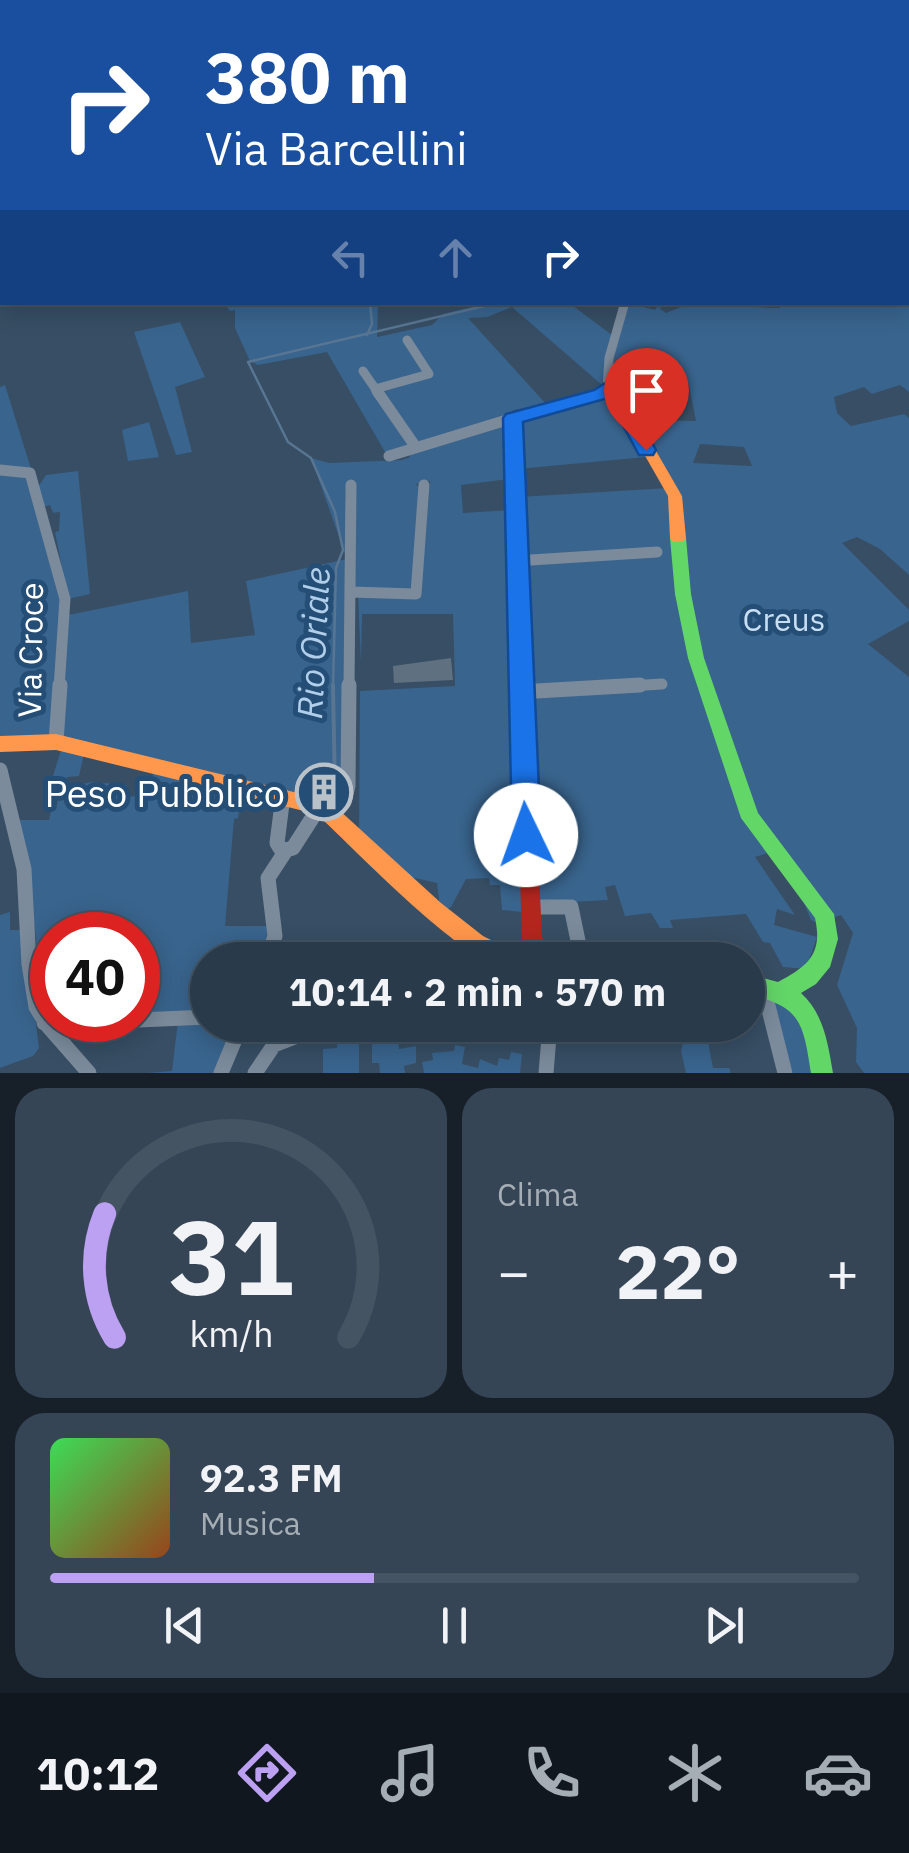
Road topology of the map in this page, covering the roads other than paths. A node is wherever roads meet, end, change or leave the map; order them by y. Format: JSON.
{"nodes":[{"id":1,"x":624,"y":305,"type":"edge"},
{"id":2,"x":407,"y":340,"type":"dead end"},
{"id":3,"x":362,"y":372,"type":"dead end"},
{"id":4,"x":607,"y":388,"type":"junction"},
{"id":5,"x":375,"y":389,"type":"junction"},
{"id":6,"x":513,"y":418,"type":"junction"},
{"id":7,"x":414,"y":446,"type":"junction"},
{"id":8,"x":389,"y":456,"type":"dead end"},
{"id":9,"x":0,"y":470,"type":"edge"},
{"id":10,"x":424,"y":485,"type":"dead end"},
{"id":11,"x":350,"y":486,"type":"dead end"},
{"id":12,"x":657,"y":552,"type":"dead end"},
{"id":13,"x":515,"y":561,"type":"junction"},
{"id":14,"x":351,"y":592,"type":"junction"},
{"id":15,"x":662,"y":684,"type":"dead end"},
{"id":16,"x":519,"y":692,"type":"junction"},
{"id":17,"x":56,"y":742,"type":"junction"},
{"id":18,"x":0,"y":744,"type":"edge"},
{"id":19,"x":0,"y":770,"type":"edge"},
{"id":20,"x":283,"y":796,"type":"junction"},
{"id":21,"x":325,"y":812,"type":"junction"},
{"id":22,"x":8,"y":822,"type":"edge"},
{"id":23,"x":285,"y":852,"type":"junction"},
{"id":24,"x":530,"y":907,"type":"junction"},
{"id":25,"x":30,"y":933,"type":"edge"},
{"id":26,"x":273,"y":942,"type":"edge"},
{"id":27,"x":471,"y":942,"type":"edge"},
{"id":28,"x":533,"y":942,"type":"edge"},
{"id":29,"x":578,"y":942,"type":"edge"},
{"id":30,"x":765,"y":986,"type":"edge"},
{"id":31,"x":786,"y":989,"type":"junction"},
{"id":32,"x":765,"y":1012,"type":"edge"},
{"id":33,"x":190,"y":1018,"type":"edge"},
{"id":34,"x":160,"y":1019,"type":"edge"},
{"id":35,"x":64,"y":1042,"type":"edge"},
{"id":36,"x":234,"y":1042,"type":"edge"},
{"id":37,"x":282,"y":1042,"type":"edge"},
{"id":38,"x":549,"y":1042,"type":"edge"},
{"id":39,"x":89,"y":1073,"type":"edge"},
{"id":40,"x":221,"y":1073,"type":"edge"},
{"id":41,"x":255,"y":1073,"type":"edge"},
{"id":42,"x":546,"y":1073,"type":"edge"},
{"id":43,"x":785,"y":1073,"type":"edge"},
{"id":44,"x":822,"y":1073,"type":"edge"}],
"edges":[{"from":1,"to":4,"type":"street"},
{"from":2,"to":5,"type":"street"},
{"from":3,"to":5,"type":"street"},
{"from":4,"to":6,"type":"street"},
{"from":4,"to":31,"type":"street"},
{"from":5,"to":7,"type":"street"},
{"from":6,"to":7,"type":"street"},
{"from":6,"to":13,"type":"street"},
{"from":7,"to":8,"type":"street"},
{"from":9,"to":17,"type":"street","name":"Via Croce"},
{"from":10,"to":14,"type":"street"},
{"from":11,"to":14,"type":"street"},
{"from":12,"to":13,"type":"street"},
{"from":13,"to":16,"type":"street"},
{"from":14,"to":21,"type":"street"},
{"from":15,"to":16,"type":"street"},
{"from":16,"to":24,"type":"street"},
{"from":17,"to":18,"type":"street"},
{"from":17,"to":20,"type":"street"},
{"from":19,"to":22,"type":"street"},
{"from":20,"to":21,"type":"street"},
{"from":20,"to":23,"type":"street"},
{"from":21,"to":23,"type":"street"},
{"from":21,"to":27,"type":"street"},
{"from":22,"to":25,"type":"street"},
{"from":23,"to":26,"type":"street"},
{"from":24,"to":28,"type":"street"},
{"from":24,"to":29,"type":"street"},
{"from":30,"to":31,"type":"street"},
{"from":31,"to":44,"type":"street"},
{"from":32,"to":43,"type":"street"},
{"from":33,"to":34,"type":"street"},
{"from":35,"to":39,"type":"street"},
{"from":36,"to":40,"type":"street"},
{"from":37,"to":41,"type":"street"},
{"from":38,"to":42,"type":"street"}]}
